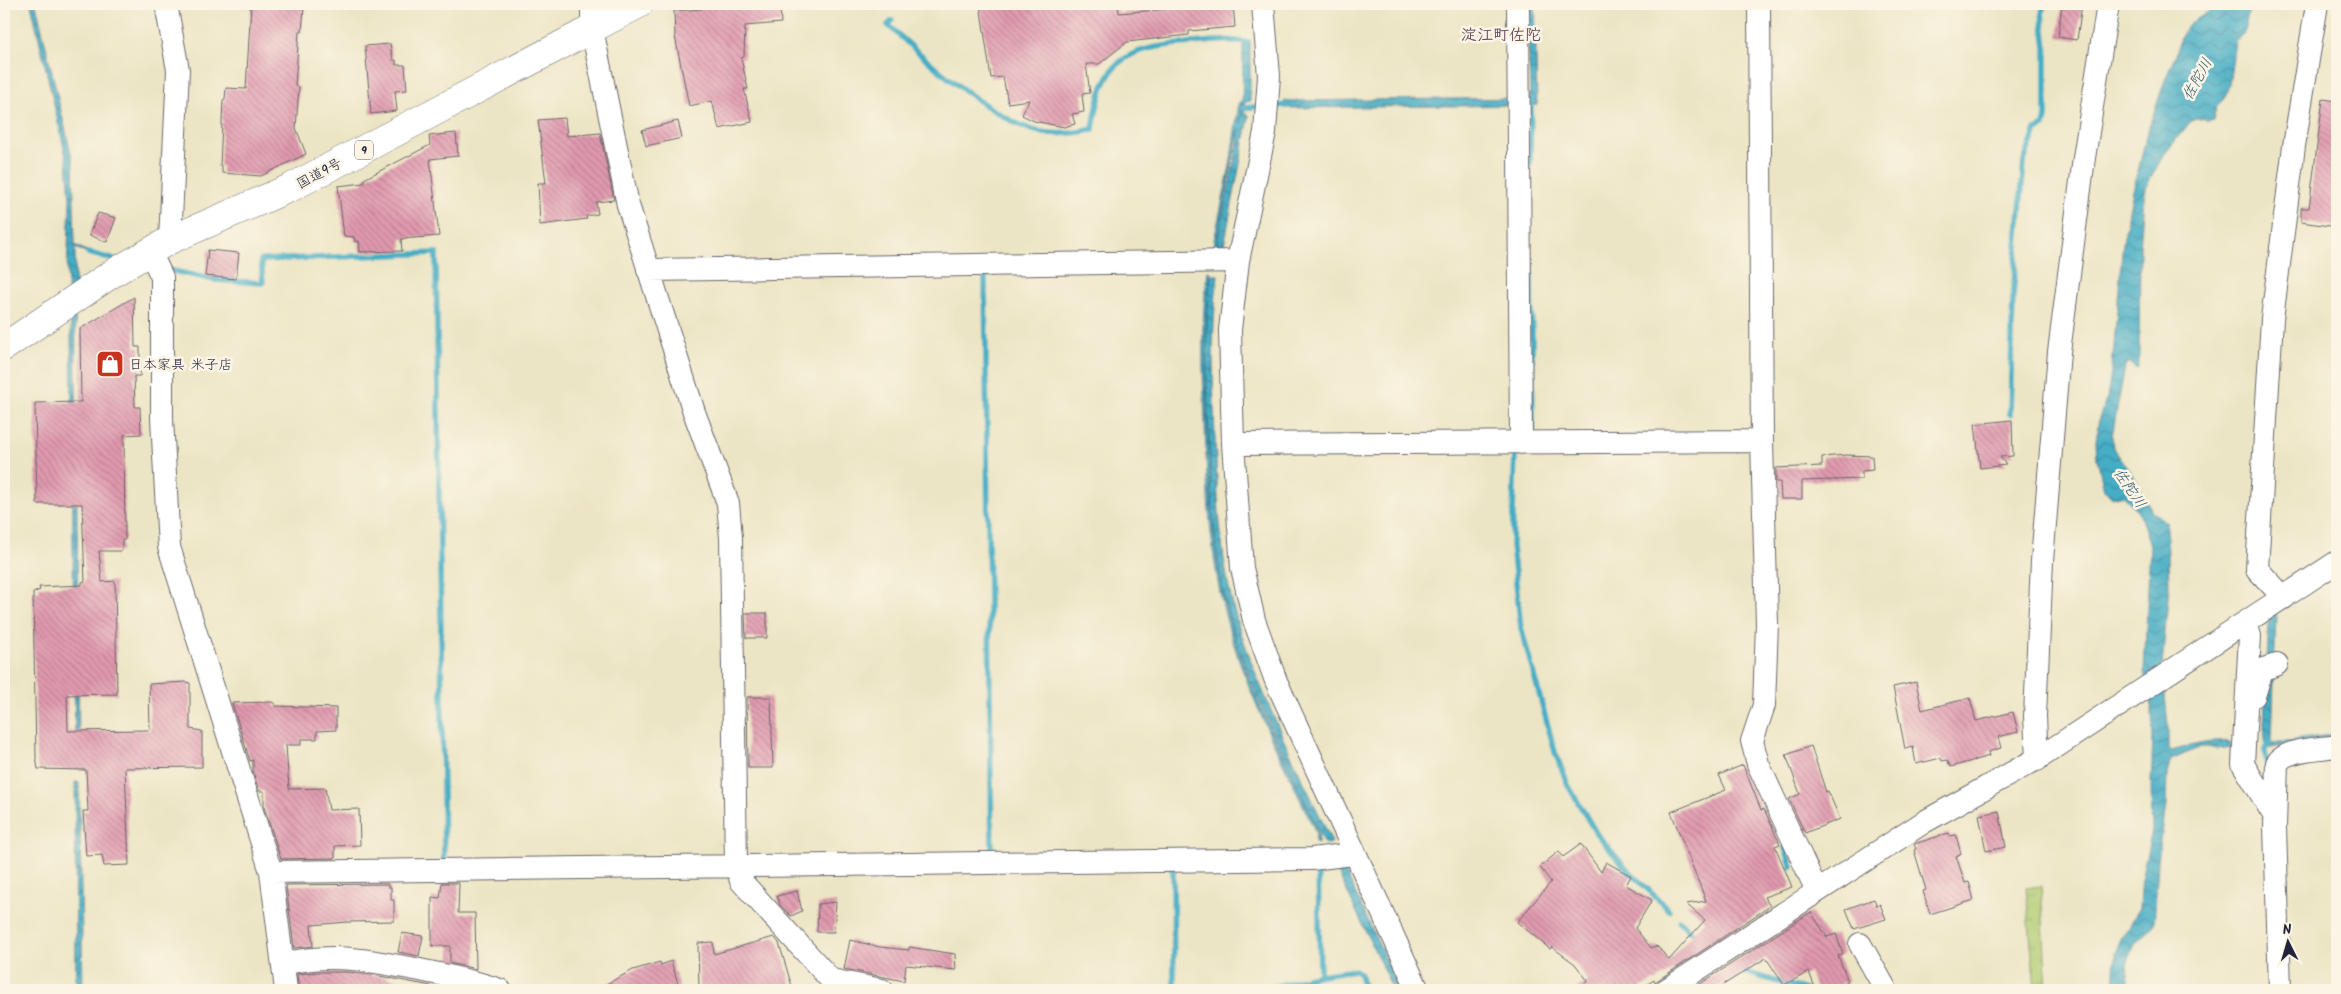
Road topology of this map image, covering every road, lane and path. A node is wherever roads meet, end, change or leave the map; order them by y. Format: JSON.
{"nodes":[{"id":1,"x":166,"y":4,"type":"edge"},
{"id":2,"x":639,"y":4,"type":"edge"},
{"id":3,"x":1263,"y":4,"type":"edge"},
{"id":4,"x":1518,"y":4,"type":"edge"},
{"id":5,"x":1759,"y":4,"type":"edge"},
{"id":6,"x":2108,"y":4,"type":"edge"},
{"id":7,"x":2317,"y":4,"type":"edge"},
{"id":8,"x":592,"y":17,"type":"edge"},
{"id":9,"x":160,"y":246,"type":"junction"},
{"id":10,"x":1238,"y":261,"type":"junction"},
{"id":11,"x":648,"y":270,"type":"junction"},
{"id":12,"x":4,"y":347,"type":"edge"},
{"id":13,"x":1762,"y":441,"type":"junction"},
{"id":14,"x":1521,"y":443,"type":"junction"},
{"id":15,"x":1233,"y":444,"type":"junction"},
{"id":16,"x":2337,"y":562,"type":"edge"},
{"id":17,"x":2284,"y":598,"type":"junction"},
{"id":18,"x":2242,"y":624,"type":"junction"},
{"id":19,"x":2271,"y":666,"type":"dead end"},
{"id":20,"x":2246,"y":704,"type":"junction"},
{"id":21,"x":2337,"y":746,"type":"edge"},
{"id":22,"x":2040,"y":758,"type":"junction"},
{"id":23,"x":2276,"y":818,"type":"junction"},
{"id":24,"x":1353,"y":854,"type":"junction"},
{"id":25,"x":736,"y":865,"type":"junction"},
{"id":26,"x":271,"y":872,"type":"junction"},
{"id":27,"x":1817,"y":891,"type":"junction"},
{"id":28,"x":1860,"y":944,"type":"dead end"},
{"id":29,"x":283,"y":964,"type":"junction"},
{"id":30,"x":286,"y":990,"type":"edge"},
{"id":31,"x":500,"y":990,"type":"edge"},
{"id":32,"x":882,"y":990,"type":"edge"},
{"id":33,"x":1418,"y":990,"type":"edge"},
{"id":34,"x":1666,"y":990,"type":"edge"},
{"id":35,"x":1886,"y":990,"type":"edge"},
{"id":36,"x":2280,"y":990,"type":"edge"}],
"edges":[{"from":1,"to":9,"type":"street"},
{"from":2,"to":8,"type":"highway","name":"国道9号","number":"9"},
{"from":3,"to":10,"type":"street"},
{"from":4,"to":14,"type":"street"},
{"from":5,"to":13,"type":"street"},
{"from":6,"to":22,"type":"street"},
{"from":7,"to":17,"type":"street"},
{"from":8,"to":9,"type":"highway","name":"国道9号","number":"9"},
{"from":8,"to":11,"type":"street"},
{"from":9,"to":12,"type":"highway","name":"国道9号","number":"9"},
{"from":9,"to":26,"type":"street"},
{"from":10,"to":11,"type":"street"},
{"from":10,"to":15,"type":"street"},
{"from":11,"to":25,"type":"street"},
{"from":13,"to":14,"type":"street"},
{"from":13,"to":27,"type":"street"},
{"from":14,"to":15,"type":"street"},
{"from":15,"to":24,"type":"street"},
{"from":16,"to":17,"type":"street"},
{"from":17,"to":18,"type":"street"},
{"from":18,"to":20,"type":"street"},
{"from":18,"to":22,"type":"street"},
{"from":19,"to":20,"type":"street"},
{"from":20,"to":23,"type":"street"},
{"from":21,"to":23,"type":"street"},
{"from":22,"to":27,"type":"street"},
{"from":23,"to":36,"type":"street"},
{"from":24,"to":25,"type":"street"},
{"from":24,"to":33,"type":"street"},
{"from":25,"to":26,"type":"street"},
{"from":25,"to":32,"type":"street"},
{"from":26,"to":29,"type":"street"},
{"from":27,"to":34,"type":"street"},
{"from":28,"to":35,"type":"street"},
{"from":29,"to":30,"type":"street"},
{"from":29,"to":31,"type":"street"}]}
